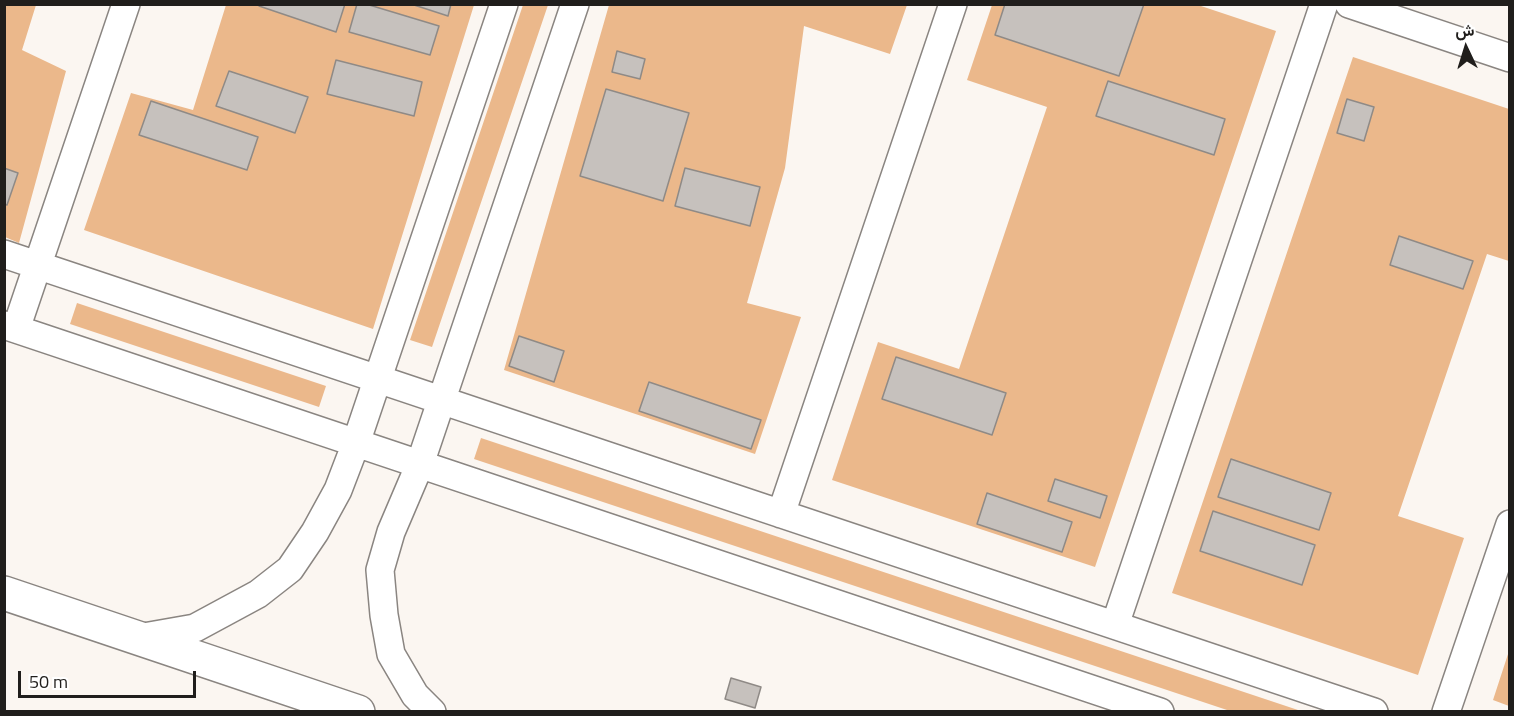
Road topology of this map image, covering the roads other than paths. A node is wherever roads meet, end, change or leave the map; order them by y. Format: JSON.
{"nodes":[{"id":1,"x":126,"y":4,"type":"edge"},
{"id":2,"x":504,"y":4,"type":"edge"},
{"id":3,"x":575,"y":4,"type":"edge"},
{"id":4,"x":953,"y":4,"type":"edge"},
{"id":5,"x":1324,"y":4,"type":"edge"},
{"id":6,"x":1349,"y":4,"type":"edge"},
{"id":7,"x":1509,"y":58,"type":"edge"},
{"id":8,"x":4,"y":254,"type":"edge"},
{"id":9,"x":38,"y":265,"type":"junction"},
{"id":10,"x":10,"y":327,"type":"edge"},
{"id":11,"x":377,"y":378,"type":"junction"},
{"id":12,"x":442,"y":400,"type":"junction"},
{"id":13,"x":356,"y":443,"type":"junction"},
{"id":14,"x":420,"y":464,"type":"junction"},
{"id":15,"x":782,"y":514,"type":"junction"},
{"id":16,"x":1509,"y":524,"type":"edge"},
{"id":17,"x":4,"y":593,"type":"edge"},
{"id":18,"x":1115,"y":625,"type":"junction"},
{"id":19,"x":138,"y":638,"type":"junction"},
{"id":20,"x":358,"y":711,"type":"edge"},
{"id":21,"x":432,"y":711,"type":"edge"},
{"id":22,"x":1160,"y":711,"type":"edge"},
{"id":23,"x":1374,"y":711,"type":"edge"},
{"id":24,"x":1446,"y":711,"type":"edge"}],
"edges":[{"from":1,"to":9,"type":"street"},
{"from":2,"to":11,"type":"street"},
{"from":3,"to":12,"type":"street"},
{"from":4,"to":15,"type":"street"},
{"from":5,"to":18,"type":"street"},
{"from":6,"to":7,"type":"street"},
{"from":8,"to":9,"type":"street"},
{"from":9,"to":10,"type":"street"},
{"from":9,"to":11,"type":"street"},
{"from":10,"to":13,"type":"street"},
{"from":11,"to":12,"type":"street"},
{"from":11,"to":13,"type":"street"},
{"from":12,"to":14,"type":"street"},
{"from":12,"to":15,"type":"street"},
{"from":13,"to":14,"type":"street"},
{"from":13,"to":19,"type":"street"},
{"from":14,"to":21,"type":"street"},
{"from":14,"to":22,"type":"street"},
{"from":15,"to":18,"type":"street"},
{"from":16,"to":24,"type":"street"},
{"from":17,"to":19,"type":"main road"},
{"from":18,"to":23,"type":"street"},
{"from":19,"to":20,"type":"main road"}]}
